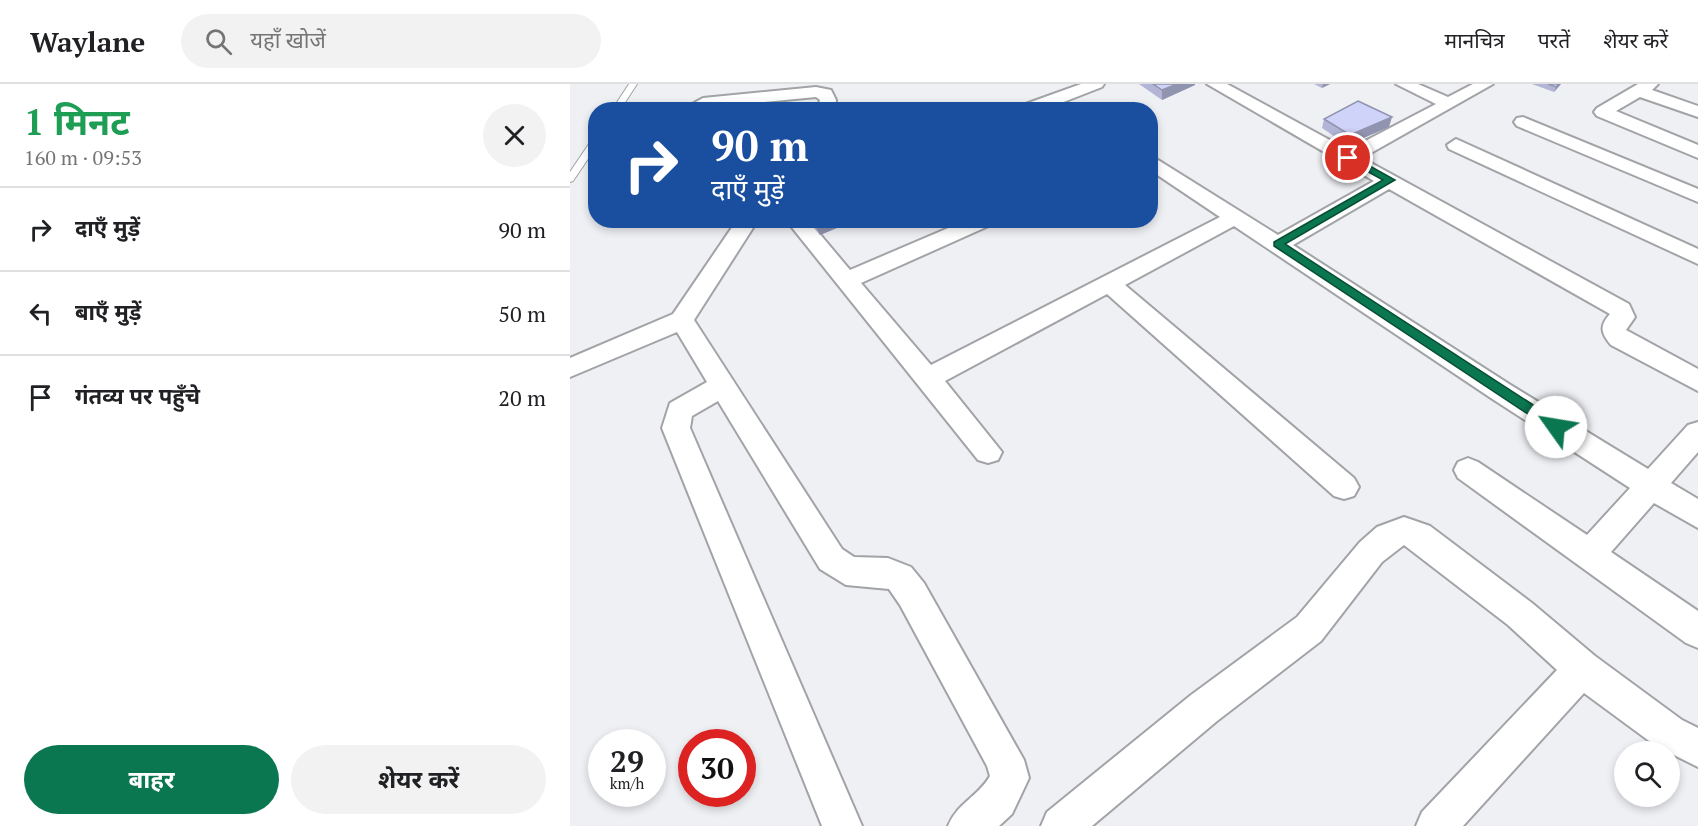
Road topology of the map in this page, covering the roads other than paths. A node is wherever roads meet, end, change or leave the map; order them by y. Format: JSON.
{"nodes":[{"id":1,"x":633,"y":84,"type":"edge"},
{"id":2,"x":1096,"y":84,"type":"edge"},
{"id":3,"x":1215,"y":84,"type":"edge"},
{"id":4,"x":1404,"y":84,"type":"edge"},
{"id":5,"x":1485,"y":84,"type":"edge"},
{"id":6,"x":1644,"y":87,"type":"edge"},
{"id":7,"x":1055,"y":99,"type":"junction"},
{"id":8,"x":621,"y":102,"type":"edge"},
{"id":9,"x":703,"y":102,"type":"dead end"},
{"id":10,"x":828,"y":102,"type":"edge"},
{"id":11,"x":1047,"y":102,"type":"edge"},
{"id":12,"x":1059,"y":102,"type":"edge"},
{"id":13,"x":1449,"y":104,"type":"junction"},
{"id":14,"x":1698,"y":112,"type":"edge"},
{"id":15,"x":1523,"y":122,"type":"dead end"},
{"id":16,"x":1456,"y":145,"type":"dead end"},
{"id":17,"x":1698,"y":152,"type":"edge"},
{"id":18,"x":588,"y":153,"type":"edge"},
{"id":19,"x":1348,"y":158,"type":"junction"},
{"id":20,"x":1158,"y":166,"type":"edge"},
{"id":21,"x":570,"y":179,"type":"edge"},
{"id":22,"x":1390,"y":180,"type":"junction"},
{"id":23,"x":1698,"y":196,"type":"edge"},
{"id":24,"x":1236,"y":218,"type":"junction"},
{"id":25,"x":743,"y":228,"type":"edge"},
{"id":26,"x":802,"y":228,"type":"edge"},
{"id":27,"x":968,"y":228,"type":"edge"},
{"id":28,"x":1278,"y":244,"type":"junction"},
{"id":29,"x":1698,"y":257,"type":"edge"},
{"id":30,"x":845,"y":281,"type":"junction"},
{"id":31,"x":1109,"y":283,"type":"junction"},
{"id":32,"x":682,"y":320,"type":"junction"},
{"id":33,"x":570,"y":368,"type":"edge"},
{"id":34,"x":927,"y":379,"type":"junction"},
{"id":35,"x":1698,"y":381,"type":"edge"},
{"id":36,"x":722,"y":386,"type":"junction"},
{"id":37,"x":1698,"y":433,"type":"edge"},
{"id":38,"x":988,"y":453,"type":"dead end"},
{"id":39,"x":1468,"y":470,"type":"dead end"},
{"id":40,"x":1650,"y":485,"type":"junction"},
{"id":41,"x":1344,"y":487,"type":"dead end"},
{"id":42,"x":1698,"y":515,"type":"edge"},
{"id":43,"x":1589,"y":555,"type":"junction"},
{"id":44,"x":1698,"y":631,"type":"edge"},
{"id":45,"x":1582,"y":669,"type":"junction"},
{"id":46,"x":1698,"y":748,"type":"edge"},
{"id":47,"x":842,"y":826,"type":"edge"},
{"id":48,"x":969,"y":826,"type":"edge"},
{"id":49,"x":1061,"y":826,"type":"edge"},
{"id":50,"x":1436,"y":826,"type":"edge"}],
"edges":[{"from":1,"to":8,"type":"lane"},
{"from":2,"to":7,"type":"street"},
{"from":3,"to":19,"type":"street"},
{"from":4,"to":13,"type":"street"},
{"from":5,"to":13,"type":"street"},
{"from":6,"to":14,"type":"street"},
{"from":6,"to":17,"type":"street"},
{"from":7,"to":11,"type":"street"},
{"from":7,"to":12,"type":"street"},
{"from":9,"to":10,"type":"street"},
{"from":13,"to":19,"type":"street"},
{"from":15,"to":23,"type":"street"},
{"from":16,"to":29,"type":"street"},
{"from":18,"to":21,"type":"lane"},
{"from":19,"to":22,"type":"street"},
{"from":20,"to":24,"type":"street"},
{"from":22,"to":28,"type":"street"},
{"from":22,"to":35,"type":"street"},
{"from":24,"to":28,"type":"street"},
{"from":24,"to":31,"type":"street"},
{"from":25,"to":32,"type":"street"},
{"from":26,"to":30,"type":"street"},
{"from":27,"to":30,"type":"street"},
{"from":28,"to":40,"type":"street"},
{"from":30,"to":34,"type":"street"},
{"from":31,"to":34,"type":"street"},
{"from":31,"to":41,"type":"street"},
{"from":32,"to":33,"type":"street"},
{"from":32,"to":36,"type":"street"},
{"from":34,"to":38,"type":"street"},
{"from":36,"to":47,"type":"street"},
{"from":36,"to":48,"type":"street"},
{"from":37,"to":40,"type":"street"},
{"from":39,"to":43,"type":"street"},
{"from":40,"to":42,"type":"street"},
{"from":40,"to":43,"type":"street"},
{"from":43,"to":44,"type":"street"},
{"from":45,"to":46,"type":"street"},
{"from":45,"to":49,"type":"street"},
{"from":45,"to":50,"type":"street"}]}
